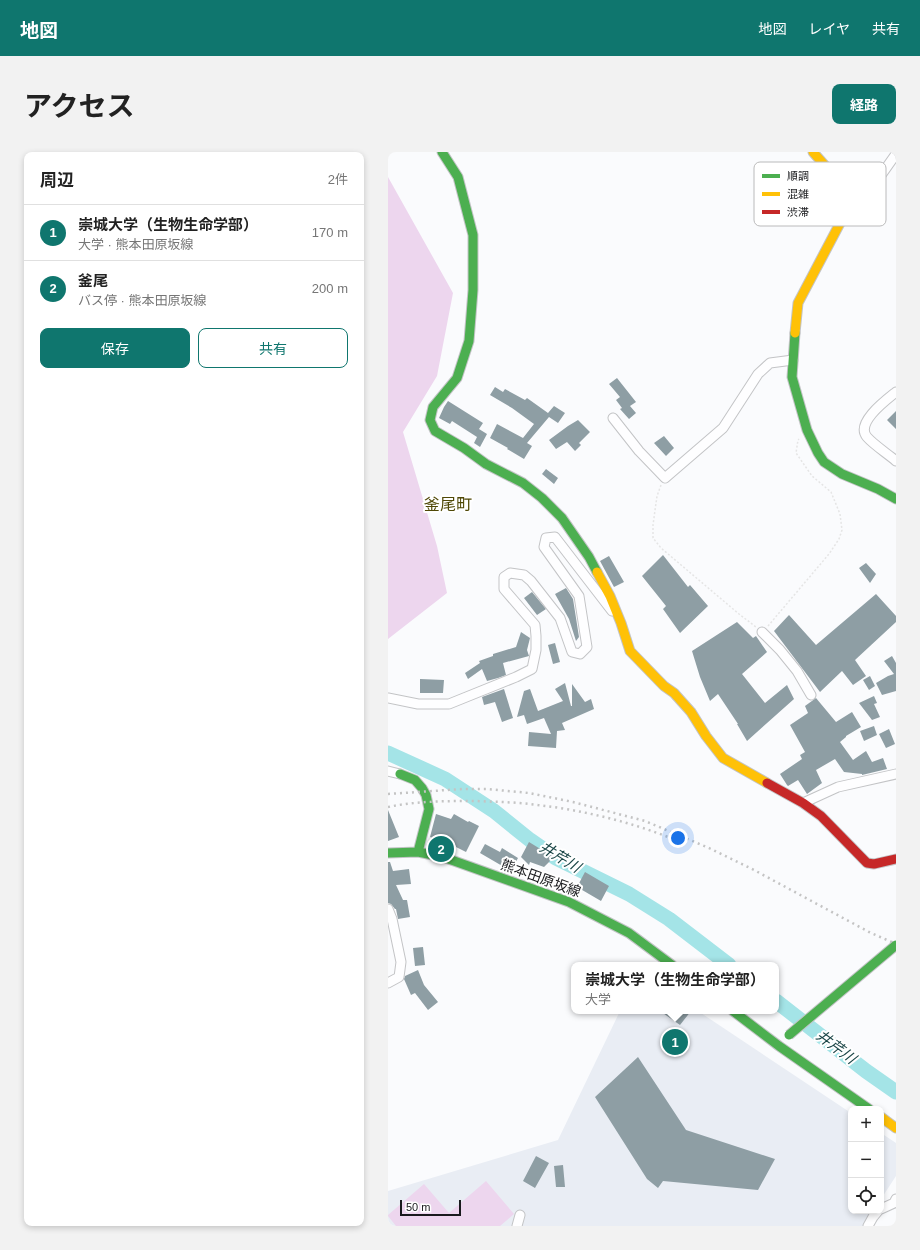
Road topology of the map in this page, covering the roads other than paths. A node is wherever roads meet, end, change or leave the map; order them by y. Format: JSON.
{"nodes":[{"id":1,"x":442,"y":152,"type":"edge"},
{"id":2,"x":813,"y":152,"type":"edge"},
{"id":3,"x":896,"y":154,"type":"edge"},
{"id":4,"x":822,"y":162,"type":"edge"},
{"id":5,"x":886,"y":168,"type":"edge"},
{"id":6,"x":838,"y":226,"type":"edge"},
{"id":7,"x":793,"y":360,"type":"junction"},
{"id":8,"x":896,"y":392,"type":"edge"},
{"id":9,"x":613,"y":418,"type":"dead end"},
{"id":10,"x":896,"y":461,"type":"edge"},
{"id":11,"x":896,"y":499,"type":"edge"},
{"id":12,"x":621,"y":623,"type":"junction"},
{"id":13,"x":762,"y":632,"type":"road end"},
{"id":14,"x":811,"y":695,"type":"dead end"},
{"id":15,"x":388,"y":698,"type":"edge"},
{"id":16,"x":388,"y":771,"type":"edge"},
{"id":17,"x":400,"y":774,"type":"junction"},
{"id":18,"x":896,"y":774,"type":"edge"},
{"id":19,"x":388,"y":777,"type":"edge"},
{"id":20,"x":803,"y":803,"type":"junction"},
{"id":21,"x":418,"y":852,"type":"junction"},
{"id":22,"x":388,"y":853,"type":"edge"},
{"id":23,"x":896,"y":859,"type":"edge"},
{"id":24,"x":388,"y":909,"type":"edge"},
{"id":25,"x":896,"y":945,"type":"edge"},
{"id":26,"x":668,"y":962,"type":"edge"},
{"id":27,"x":388,"y":983,"type":"edge"},
{"id":28,"x":737,"y":1014,"type":"edge"},
{"id":29,"x":779,"y":1046,"type":"junction"},
{"id":30,"x":865,"y":1106,"type":"edge"},
{"id":31,"x":884,"y":1119,"type":"edge"},
{"id":32,"x":896,"y":1128,"type":"edge"},
{"id":33,"x":896,"y":1199,"type":"edge"},
{"id":34,"x":884,"y":1208,"type":"edge"},
{"id":35,"x":876,"y":1214,"type":"edge"},
{"id":36,"x":520,"y":1215,"type":"dead end"},
{"id":37,"x":517,"y":1226,"type":"edge"},
{"id":38,"x":868,"y":1226,"type":"edge"}],
"edges":[{"from":1,"to":12,"type":"street"},
{"from":2,"to":4,"type":"street"},
{"from":3,"to":5,"type":"street"},
{"from":6,"to":7,"type":"street"},
{"from":7,"to":9,"type":"street"},
{"from":7,"to":11,"type":"street"},
{"from":8,"to":10,"type":"street"},
{"from":12,"to":15,"type":"street"},
{"from":12,"to":20,"type":"street"},
{"from":13,"to":14,"type":"street"},
{"from":16,"to":17,"type":"street"},
{"from":17,"to":19,"type":"street"},
{"from":17,"to":21,"type":"street"},
{"from":18,"to":20,"type":"street"},
{"from":20,"to":23,"type":"street"},
{"from":21,"to":22,"type":"street","name":"熊本田原坂線"},
{"from":21,"to":26,"type":"street","name":"熊本田原坂線"},
{"from":24,"to":27,"type":"street"},
{"from":25,"to":29,"type":"street","bridge":true},
{"from":28,"to":29,"type":"street"},
{"from":29,"to":30,"type":"street"},
{"from":31,"to":32,"type":"street"},
{"from":33,"to":34,"type":"street"},
{"from":35,"to":38,"type":"street"},
{"from":36,"to":37,"type":"street"}]}
